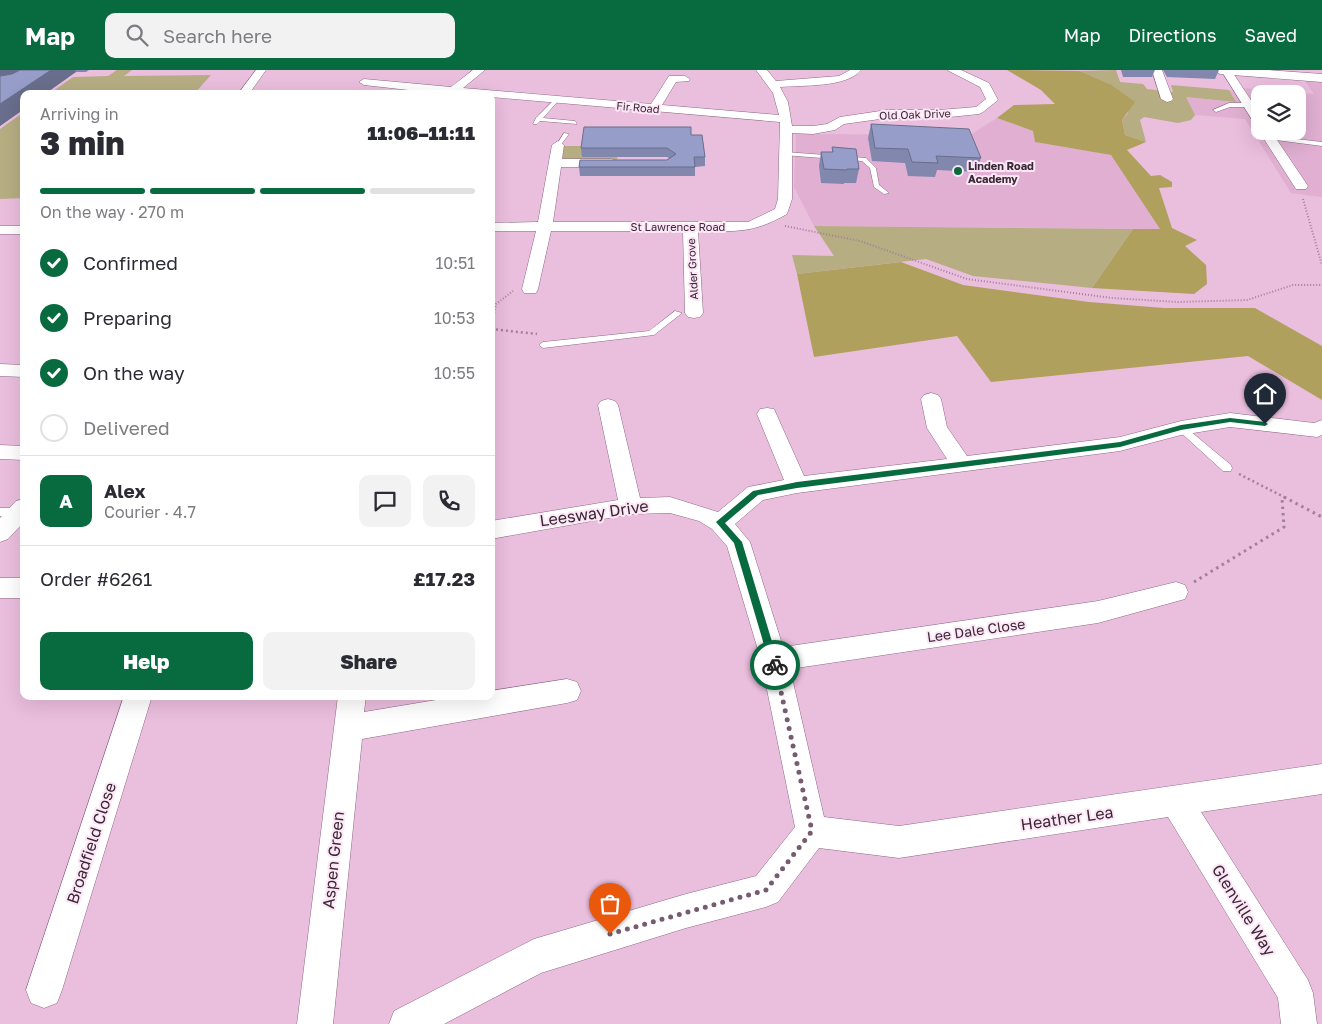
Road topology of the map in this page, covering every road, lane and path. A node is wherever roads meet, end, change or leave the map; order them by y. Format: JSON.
{"nodes":[{"id":1,"x":261,"y":70,"type":"edge"},
{"id":2,"x":380,"y":70,"type":"edge"},
{"id":3,"x":480,"y":70,"type":"edge"},
{"id":4,"x":761,"y":70,"type":"edge"},
{"id":5,"x":856,"y":70,"type":"edge"},
{"id":6,"x":952,"y":70,"type":"edge"},
{"id":7,"x":1157,"y":70,"type":"edge"},
{"id":8,"x":1220,"y":70,"type":"edge"},
{"id":9,"x":1226,"y":70,"type":"edge"},
{"id":10,"x":659,"y":76,"type":"dead end"},
{"id":11,"x":672,"y":78,"type":"junction"},
{"id":12,"x":1322,"y":78,"type":"edge"},
{"id":13,"x":685,"y":79,"type":"dead end"},
{"id":14,"x":364,"y":82,"type":"junction"},
{"id":15,"x":773,"y":84,"type":"junction"},
{"id":16,"x":246,"y":90,"type":"edge"},
{"id":17,"x":352,"y":90,"type":"dead end"},
{"id":18,"x":434,"y":90,"type":"edge"},
{"id":19,"x":454,"y":90,"type":"edge"},
{"id":20,"x":495,"y":94,"type":"edge"},
{"id":21,"x":1167,"y":99,"type":"dead end"},
{"id":22,"x":556,"y":100,"type":"junction"},
{"id":23,"x":1248,"y":105,"type":"junction"},
{"id":24,"x":654,"y":109,"type":"junction"},
{"id":25,"x":1216,"y":110,"type":"dead end"},
{"id":26,"x":1251,"y":110,"type":"edge"},
{"id":27,"x":575,"y":123,"type":"dead end"},
{"id":28,"x":785,"y":127,"type":"junction"},
{"id":29,"x":562,"y":140,"type":"dead end"},
{"id":30,"x":1271,"y":140,"type":"edge"},
{"id":31,"x":1298,"y":140,"type":"edge"},
{"id":32,"x":1322,"y":144,"type":"edge"},
{"id":33,"x":785,"y":154,"type":"junction"},
{"id":34,"x":556,"y":163,"type":"junction"},
{"id":35,"x":629,"y":163,"type":"edge"},
{"id":36,"x":1301,"y":186,"type":"joint"},
{"id":37,"x":886,"y":193,"type":"dead end"},
{"id":38,"x":762,"y":222,"type":"junction"},
{"id":39,"x":545,"y":226,"type":"junction"},
{"id":40,"x":690,"y":226,"type":"junction"},
{"id":41,"x":495,"y":227,"type":"edge"},
{"id":42,"x":0,"y":230,"type":"edge"},
{"id":43,"x":20,"y":230,"type":"edge"},
{"id":44,"x":1322,"y":265,"type":"edge"},
{"id":45,"x":1322,"y":286,"type":"edge"},
{"id":46,"x":530,"y":289,"type":"joint"},
{"id":47,"x":495,"y":309,"type":"edge"},
{"id":48,"x":693,"y":313,"type":"joint"},
{"id":49,"x":495,"y":328,"type":"edge"},
{"id":50,"x":543,"y":345,"type":"joint"},
{"id":51,"x":0,"y":370,"type":"edge"},
{"id":52,"x":20,"y":371,"type":"edge"},
{"id":53,"x":931,"y":399,"type":"dead end"},
{"id":54,"x":608,"y":406,"type":"dead end"},
{"id":55,"x":767,"y":414,"type":"dead end"},
{"id":56,"x":1322,"y":427,"type":"edge"},
{"id":57,"x":1181,"y":428,"type":"junction"},
{"id":58,"x":0,"y":452,"type":"edge"},
{"id":59,"x":20,"y":452,"type":"edge"},
{"id":60,"x":962,"y":465,"type":"junction"},
{"id":61,"x":1227,"y":468,"type":"joint"},
{"id":62,"x":797,"y":485,"type":"junction"},
{"id":63,"x":1282,"y":498,"type":"junction"},
{"id":64,"x":631,"y":506,"type":"junction"},
{"id":65,"x":14,"y":510,"type":"edge"},
{"id":66,"x":1322,"y":517,"type":"edge"},
{"id":67,"x":720,"y":522,"type":"junction"},
{"id":68,"x":495,"y":529,"type":"edge"},
{"id":69,"x":0,"y":533,"type":"edge"},
{"id":70,"x":0,"y":588,"type":"edge"},
{"id":71,"x":20,"y":588,"type":"edge"},
{"id":72,"x":1176,"y":592,"type":"joint"},
{"id":73,"x":774,"y":660,"type":"junction"},
{"id":74,"x":567,"y":691,"type":"dead end"},
{"id":75,"x":137,"y":700,"type":"edge"},
{"id":76,"x":352,"y":700,"type":"edge"},
{"id":77,"x":348,"y":728,"type":"junction"},
{"id":78,"x":1322,"y":779,"type":"edge"},
{"id":79,"x":1176,"y":802,"type":"junction"},
{"id":80,"x":812,"y":831,"type":"junction"},
{"id":81,"x":44,"y":990,"type":"dead end"},
{"id":82,"x":315,"y":1024,"type":"edge"},
{"id":83,"x":407,"y":1024,"type":"edge"},
{"id":84,"x":1299,"y":1024,"type":"edge"}],
"edges":[{"from":1,"to":16,"type":"street"},
{"from":2,"to":14,"type":"street"},
{"from":3,"to":19,"type":"street"},
{"from":4,"to":15,"type":"street","name":"St Lawrence Road"},
{"from":5,"to":15,"type":"street"},
{"from":6,"to":28,"type":"street","name":"Old Oak Drive"},
{"from":7,"to":21,"type":"street"},
{"from":8,"to":9,"type":"main road"},
{"from":9,"to":12,"type":"main road"},
{"from":9,"to":23,"type":"street"},
{"from":10,"to":11,"type":"street"},
{"from":11,"to":13,"type":"street"},
{"from":11,"to":24,"type":"street"},
{"from":14,"to":17,"type":"street"},
{"from":14,"to":18,"type":"street","name":"Fir Road"},
{"from":15,"to":28,"type":"street","name":"St Lawrence Road"},
{"from":20,"to":22,"type":"street","name":"Fir Road"},
{"from":22,"to":24,"type":"street","name":"Fir Road"},
{"from":22,"to":27,"type":"lane"},
{"from":23,"to":25,"type":"lane"},
{"from":23,"to":26,"type":"street"},
{"from":24,"to":28,"type":"street","name":"Fir Road"},
{"from":28,"to":33,"type":"street","name":"St Lawrence Road"},
{"from":29,"to":34,"type":"street"},
{"from":30,"to":36,"type":"street"},
{"from":31,"to":32,"type":"lane"},
{"from":33,"to":37,"type":"lane"},
{"from":33,"to":38,"type":"street","name":"St Lawrence Road"},
{"from":34,"to":35,"type":"street"},
{"from":34,"to":39,"type":"street"},
{"from":36,"to":44,"type":"path"},
{"from":38,"to":40,"type":"street","name":"St Lawrence Road"},
{"from":38,"to":45,"type":"path"},
{"from":39,"to":40,"type":"street","name":"St Lawrence Road"},
{"from":39,"to":41,"type":"street","name":"St Lawrence Road"},
{"from":39,"to":46,"type":"street"},
{"from":40,"to":48,"type":"street","name":"Alder Grove"},
{"from":42,"to":43,"type":"street"},
{"from":46,"to":47,"type":"path"},
{"from":48,"to":50,"type":"lane"},
{"from":49,"to":50,"type":"path"},
{"from":51,"to":52,"type":"street"},
{"from":53,"to":60,"type":"street"},
{"from":54,"to":64,"type":"street"},
{"from":55,"to":62,"type":"street"},
{"from":56,"to":57,"type":"street"},
{"from":57,"to":60,"type":"street"},
{"from":57,"to":61,"type":"lane"},
{"from":58,"to":59,"type":"street"},
{"from":60,"to":62,"type":"street"},
{"from":61,"to":63,"type":"path"},
{"from":62,"to":67,"type":"street"},
{"from":63,"to":66,"type":"path"},
{"from":63,"to":72,"type":"path"},
{"from":64,"to":67,"type":"street","name":"Leesway Drive"},
{"from":64,"to":68,"type":"street","name":"Leesway Drive"},
{"from":65,"to":69,"type":"street"},
{"from":67,"to":73,"type":"street","name":"Leesway Drive"},
{"from":70,"to":71,"type":"street"},
{"from":72,"to":73,"type":"street","name":"Lee Dale Close"},
{"from":73,"to":80,"type":"street","name":"Leesway Drive"},
{"from":74,"to":77,"type":"street"},
{"from":75,"to":81,"type":"street","name":"Broadfield Close"},
{"from":76,"to":77,"type":"street","name":"Aspen Green"},
{"from":77,"to":82,"type":"street","name":"Aspen Green"},
{"from":78,"to":79,"type":"street","name":"Heather Lea"},
{"from":79,"to":80,"type":"street","name":"Heather Lea"},
{"from":79,"to":84,"type":"street","name":"Glenville Way"},
{"from":80,"to":83,"type":"street"}]}
